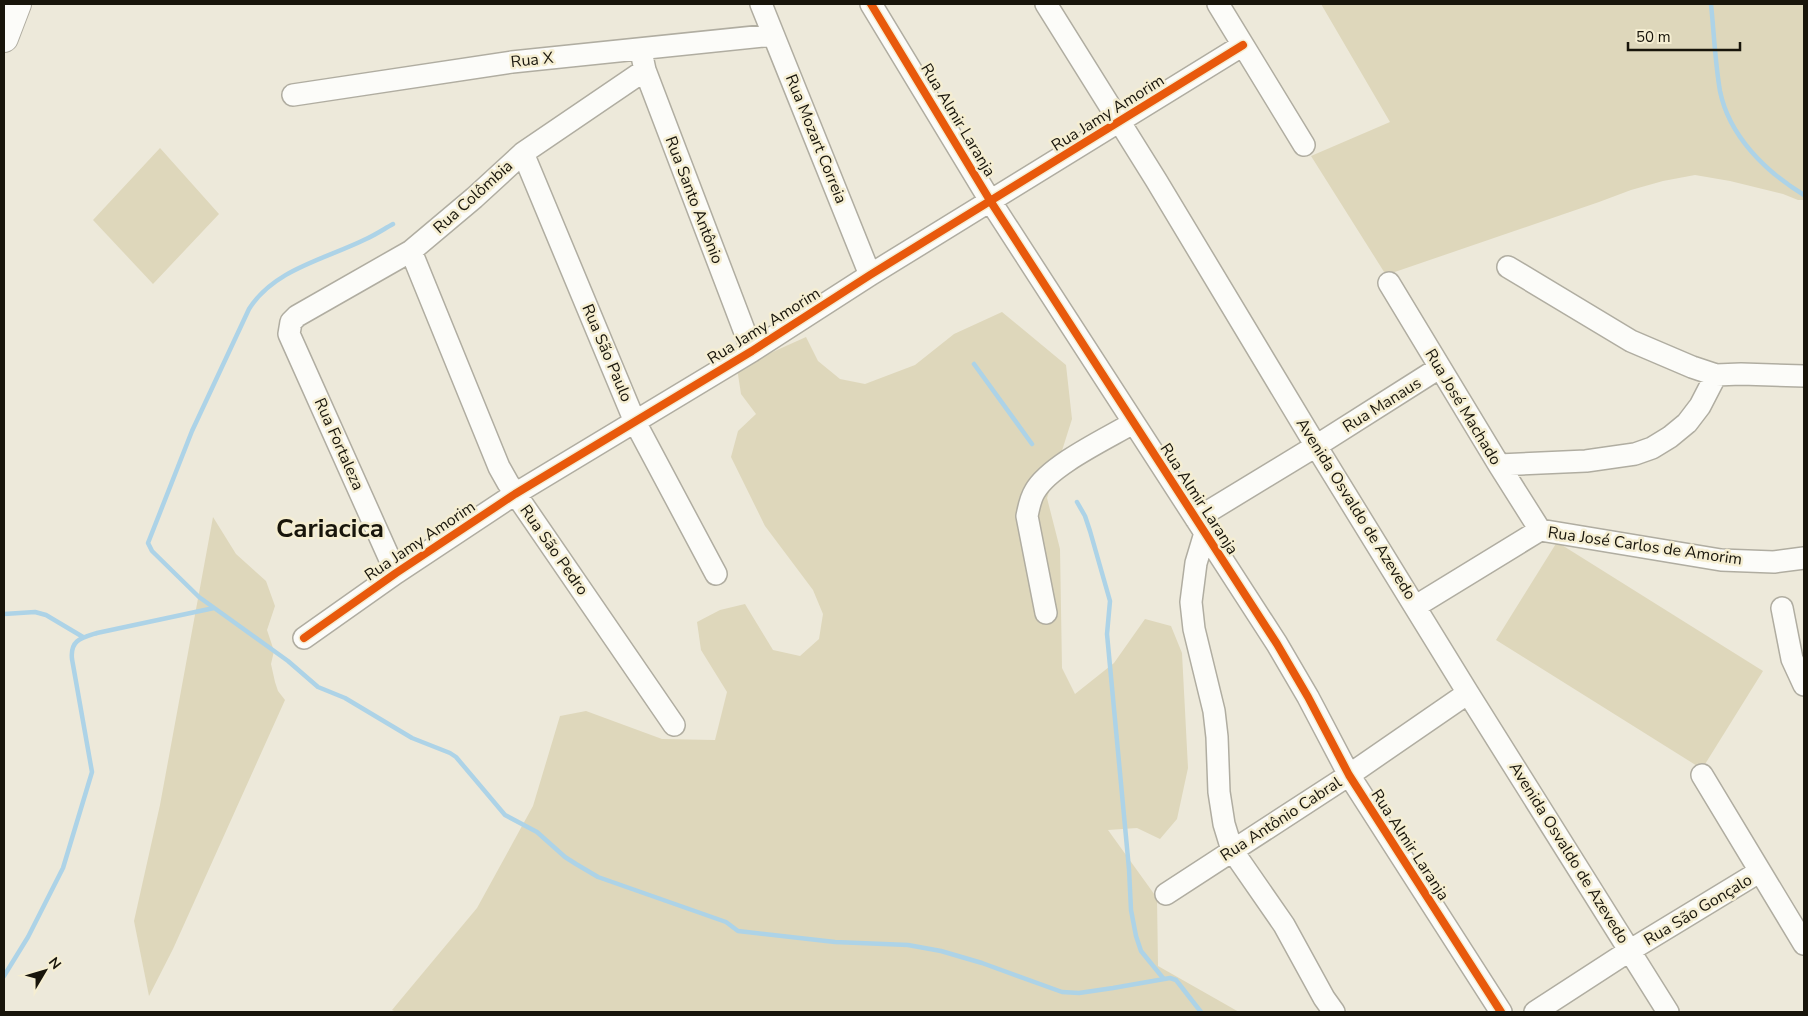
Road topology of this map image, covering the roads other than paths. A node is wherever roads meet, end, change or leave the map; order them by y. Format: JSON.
{"nodes":[{"id":1,"x":17,"y":4,"type":"edge"},
{"id":2,"x":760,"y":4,"type":"edge"},
{"id":3,"x":871,"y":4,"type":"edge"},
{"id":4,"x":1046,"y":4,"type":"edge"},
{"id":5,"x":1218,"y":4,"type":"edge"},
{"id":6,"x":773,"y":35,"type":"junction"},
{"id":7,"x":4,"y":38,"type":"edge"},
{"id":8,"x":1243,"y":45,"type":"junction"},
{"id":9,"x":641,"y":48,"type":"junction"},
{"id":10,"x":644,"y":70,"type":"junction"},
{"id":11,"x":293,"y":95,"type":"dead end"},
{"id":12,"x":1119,"y":122,"type":"junction"},
{"id":13,"x":1304,"y":145,"type":"dead end"},
{"id":14,"x":523,"y":153,"type":"junction"},
{"id":15,"x":991,"y":202,"type":"junction"},
{"id":16,"x":411,"y":251,"type":"junction"},
{"id":17,"x":1508,"y":267,"type":"dead end"},
{"id":18,"x":870,"y":275,"type":"junction"},
{"id":19,"x":1389,"y":283,"type":"dead end"},
{"id":20,"x":297,"y":316,"type":"joint"},
{"id":21,"x":752,"y":351,"type":"junction"},
{"id":22,"x":1439,"y":368,"type":"junction"},
{"id":23,"x":1716,"y":375,"type":"junction"},
{"id":24,"x":1804,"y":376,"type":"edge"},
{"id":25,"x":635,"y":422,"type":"junction"},
{"id":26,"x":1133,"y":423,"type":"junction"},
{"id":27,"x":1316,"y":446,"type":"junction"},
{"id":28,"x":1498,"y":466,"type":"junction"},
{"id":29,"x":515,"y":494,"type":"junction"},
{"id":30,"x":1201,"y":526,"type":"junction"},
{"id":31,"x":1540,"y":530,"type":"junction"},
{"id":32,"x":1804,"y":558,"type":"edge"},
{"id":33,"x":396,"y":573,"type":"junction"},
{"id":34,"x":716,"y":574,"type":"dead end"},
{"id":35,"x":1416,"y":606,"type":"junction"},
{"id":36,"x":1782,"y":608,"type":"dead end"},
{"id":37,"x":1046,"y":614,"type":"dead end"},
{"id":38,"x":304,"y":638,"type":"dead end"},
{"id":39,"x":1804,"y":685,"type":"edge"},
{"id":40,"x":1468,"y":693,"type":"junction"},
{"id":41,"x":674,"y":725,"type":"dead end"},
{"id":42,"x":1350,"y":775,"type":"junction"},
{"id":43,"x":1702,"y":775,"type":"dead end"},
{"id":44,"x":1232,"y":850,"type":"junction"},
{"id":45,"x":1759,"y":872,"type":"junction"},
{"id":46,"x":1166,"y":894,"type":"dead end"},
{"id":47,"x":1802,"y":937,"type":"edge"},
{"id":48,"x":1629,"y":951,"type":"junction"},
{"id":49,"x":1334,"y":1012,"type":"edge"},
{"id":50,"x":1501,"y":1012,"type":"edge"},
{"id":51,"x":1535,"y":1012,"type":"edge"},
{"id":52,"x":1668,"y":1012,"type":"edge"}],
"edges":[{"from":1,"to":7,"type":"main road"},
{"from":2,"to":6,"type":"street","name":"Rua Mozart Correia"},
{"from":3,"to":15,"type":"street","name":"Rua Almir Laranja"},
{"from":4,"to":12,"type":"street","name":"Avenida Osvaldo de Azevedo"},
{"from":5,"to":8,"type":"street"},
{"from":6,"to":9,"type":"street","name":"Rua X"},
{"from":6,"to":18,"type":"street","name":"Rua Mozart Correia"},
{"from":8,"to":12,"type":"street","name":"Rua Jamy Amorim"},
{"from":8,"to":13,"type":"street"},
{"from":9,"to":10,"type":"street","name":"Rua Santo Antônio"},
{"from":9,"to":11,"type":"street","name":"Rua X"},
{"from":10,"to":14,"type":"street","name":"Rua Colômbia"},
{"from":10,"to":21,"type":"street","name":"Rua Santo Antônio"},
{"from":12,"to":15,"type":"street","name":"Rua Jamy Amorim"},
{"from":12,"to":27,"type":"street","name":"Avenida Osvaldo de Azevedo"},
{"from":14,"to":16,"type":"street","name":"Rua Colômbia"},
{"from":14,"to":25,"type":"street","name":"Rua São Paulo"},
{"from":15,"to":18,"type":"street","name":"Rua Jamy Amorim"},
{"from":15,"to":26,"type":"street","name":"Rua Almir Laranja"},
{"from":16,"to":20,"type":"street","name":"Rua Colômbia"},
{"from":16,"to":29,"type":"street","name":"Rua São Pedro"},
{"from":17,"to":23,"type":"street"},
{"from":18,"to":21,"type":"street","name":"Rua Jamy Amorim"},
{"from":19,"to":22,"type":"street","name":"Rua José Machado"},
{"from":20,"to":33,"type":"street","name":"Rua Fortaleza"},
{"from":21,"to":25,"type":"street","name":"Rua Jamy Amorim"},
{"from":22,"to":27,"type":"street","name":"Rua Manaus"},
{"from":22,"to":28,"type":"street","name":"Rua José Machado"},
{"from":23,"to":24,"type":"street"},
{"from":23,"to":28,"type":"street"},
{"from":25,"to":29,"type":"street","name":"Rua Jamy Amorim"},
{"from":25,"to":34,"type":"street","name":"Rua São Paulo"},
{"from":26,"to":30,"type":"street","name":"Rua Almir Laranja"},
{"from":26,"to":37,"type":"street"},
{"from":27,"to":30,"type":"street","name":"Rua Manaus"},
{"from":27,"to":35,"type":"street","name":"Avenida Osvaldo de Azevedo"},
{"from":28,"to":31,"type":"street","name":"Rua José Machado"},
{"from":29,"to":33,"type":"street","name":"Rua Jamy Amorim"},
{"from":29,"to":41,"type":"street","name":"Rua São Pedro"},
{"from":30,"to":42,"type":"street","name":"Rua Almir Laranja"},
{"from":30,"to":44,"type":"street"},
{"from":31,"to":32,"type":"street","name":"Rua José Carlos de Amorim"},
{"from":31,"to":35,"type":"street","name":"Rua José Carlos de Amorim"},
{"from":33,"to":38,"type":"street","name":"Rua Jamy Amorim"},
{"from":35,"to":40,"type":"street","name":"Avenida Osvaldo de Azevedo"},
{"from":36,"to":39,"type":"street"},
{"from":40,"to":42,"type":"street","name":"Rua Antônio Cabral"},
{"from":40,"to":48,"type":"street","name":"Avenida Osvaldo de Azevedo"},
{"from":42,"to":44,"type":"street","name":"Rua Antônio Cabral"},
{"from":42,"to":50,"type":"street","name":"Rua Almir Laranja"},
{"from":43,"to":45,"type":"street"},
{"from":44,"to":46,"type":"street","name":"Rua Antônio Cabral"},
{"from":44,"to":49,"type":"street"},
{"from":45,"to":47,"type":"street"},
{"from":45,"to":48,"type":"street","name":"Rua São Gonçalo"},
{"from":48,"to":51,"type":"street","name":"Rua São Gonçalo"},
{"from":48,"to":52,"type":"street","name":"Avenida Osvaldo de Azevedo"}]}
